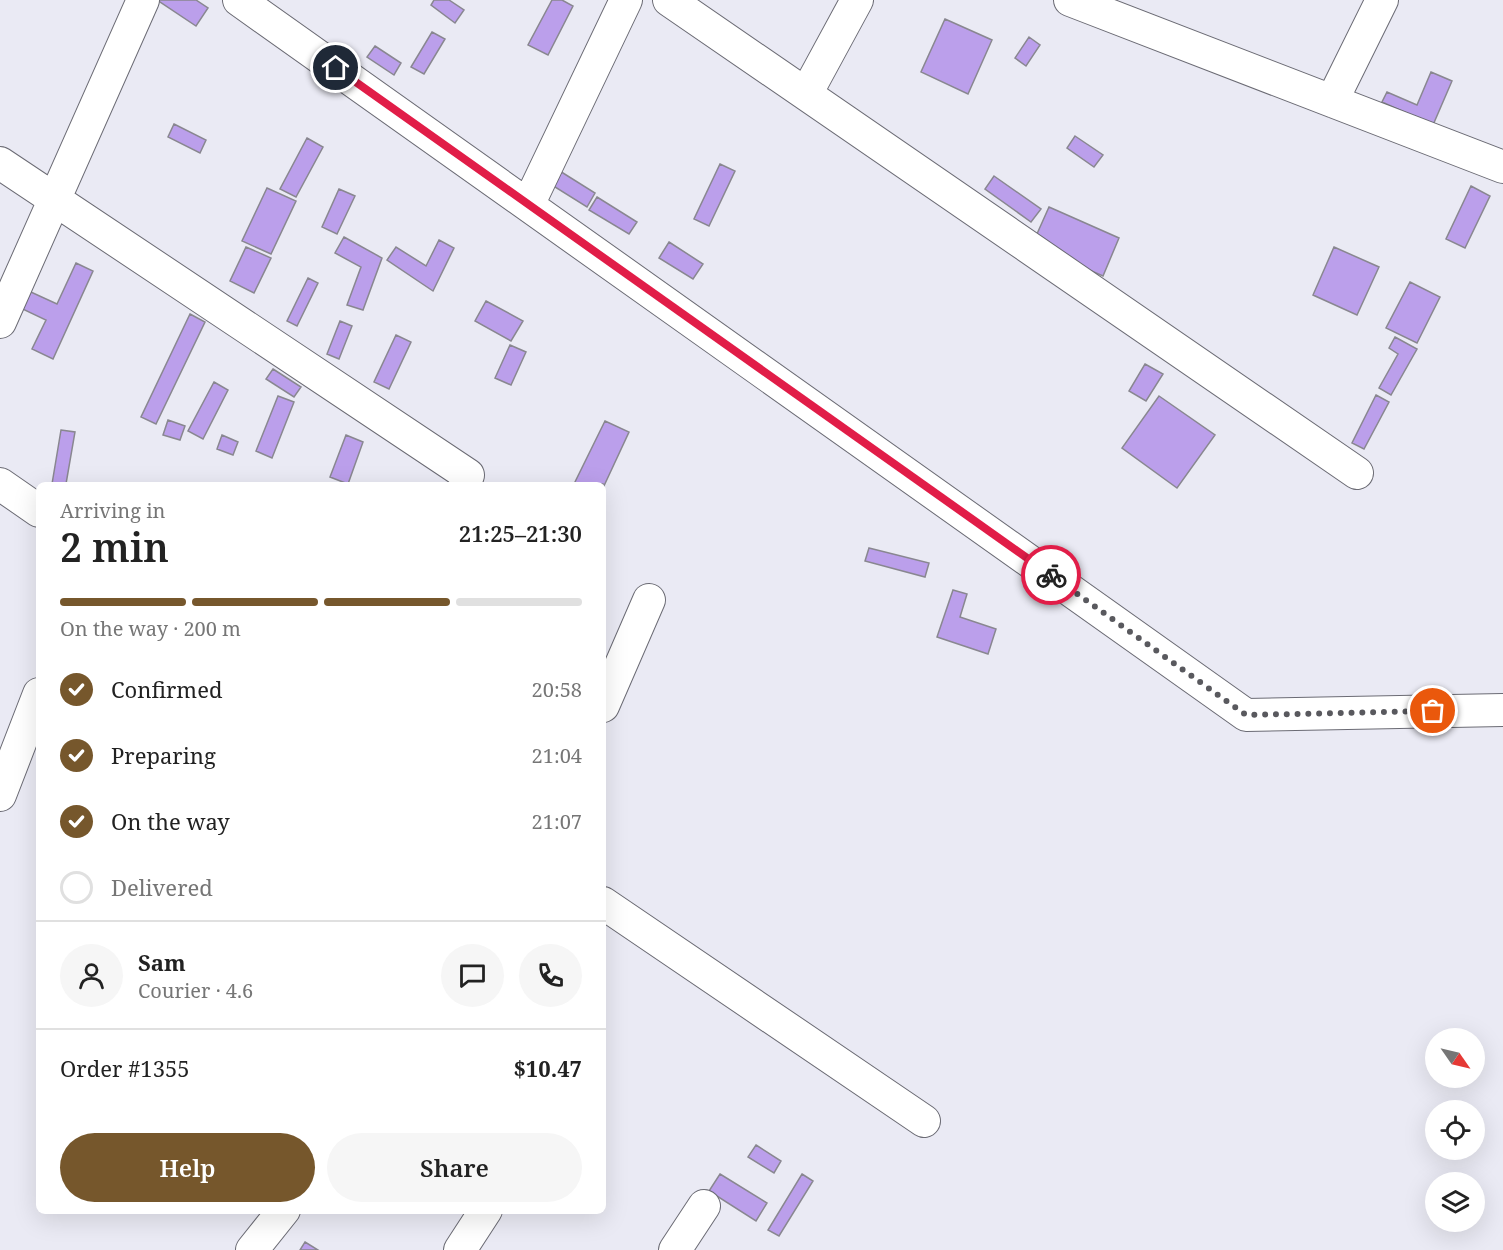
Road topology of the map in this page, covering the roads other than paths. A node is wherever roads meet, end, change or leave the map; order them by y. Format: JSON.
{"nodes":[{"id":1,"x":143,"y":0,"type":"edge"},
{"id":2,"x":239,"y":0,"type":"edge"},
{"id":3,"x":626,"y":0,"type":"edge"},
{"id":4,"x":669,"y":0,"type":"edge"},
{"id":5,"x":856,"y":0,"type":"edge"},
{"id":6,"x":1070,"y":0,"type":"edge"},
{"id":7,"x":1382,"y":0,"type":"edge"},
{"id":8,"x":806,"y":94,"type":"junction"},
{"id":9,"x":1332,"y":101,"type":"junction"},
{"id":10,"x":0,"y":163,"type":"edge"},
{"id":11,"x":1503,"y":167,"type":"edge"},
{"id":12,"x":54,"y":200,"type":"junction"},
{"id":13,"x":529,"y":203,"type":"junction"},
{"id":14,"x":0,"y":322,"type":"edge"},
{"id":15,"x":1357,"y":472,"type":"dead end"},
{"id":16,"x":466,"y":482,"type":"edge"},
{"id":17,"x":0,"y":484,"type":"edge"},
{"id":18,"x":36,"y":509,"type":"edge"},
{"id":19,"x":649,"y":600,"type":"dead end"},
{"id":20,"x":606,"y":699,"type":"edge"},
{"id":21,"x":36,"y":702,"type":"edge"},
{"id":22,"x":1503,"y":710,"type":"edge"},
{"id":23,"x":0,"y":795,"type":"edge"},
{"id":24,"x":606,"y":905,"type":"edge"},
{"id":25,"x":924,"y":1121,"type":"dead end"},
{"id":26,"x":705,"y":1206,"type":"dead end"},
{"id":27,"x":281,"y":1214,"type":"edge"},
{"id":28,"x":483,"y":1214,"type":"edge"},
{"id":29,"x":252,"y":1250,"type":"edge"},
{"id":30,"x":460,"y":1250,"type":"edge"},
{"id":31,"x":675,"y":1250,"type":"edge"}],
"edges":[{"from":1,"to":12,"type":"street"},
{"from":2,"to":13,"type":"street"},
{"from":3,"to":13,"type":"street"},
{"from":4,"to":8,"type":"street"},
{"from":5,"to":8,"type":"street"},
{"from":6,"to":9,"type":"street"},
{"from":7,"to":9,"type":"street"},
{"from":8,"to":15,"type":"street"},
{"from":9,"to":11,"type":"street"},
{"from":10,"to":12,"type":"street"},
{"from":12,"to":14,"type":"street"},
{"from":12,"to":16,"type":"street"},
{"from":13,"to":22,"type":"street"},
{"from":17,"to":18,"type":"street"},
{"from":19,"to":20,"type":"street"},
{"from":21,"to":23,"type":"street"},
{"from":24,"to":25,"type":"street"},
{"from":26,"to":31,"type":"street"},
{"from":27,"to":29,"type":"street"},
{"from":28,"to":30,"type":"street"}]}
